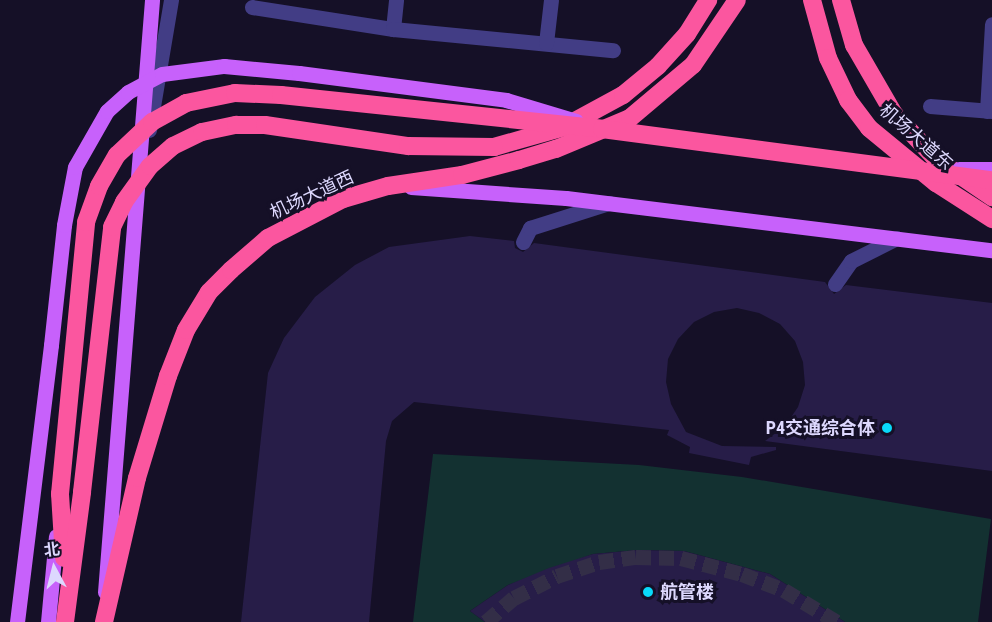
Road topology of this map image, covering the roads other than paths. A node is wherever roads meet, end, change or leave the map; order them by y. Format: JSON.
{"nodes":[{"id":1,"x":152,"y":0,"type":"edge"},
{"id":2,"x":171,"y":0,"type":"edge"},
{"id":3,"x":396,"y":0,"type":"edge"},
{"id":4,"x":551,"y":0,"type":"edge"},
{"id":5,"x":708,"y":0,"type":"edge"},
{"id":6,"x":736,"y":0,"type":"edge"},
{"id":7,"x":812,"y":0,"type":"edge"},
{"id":8,"x":841,"y":0,"type":"edge"},
{"id":9,"x":252,"y":7,"type":"dead end"},
{"id":10,"x":992,"y":24,"type":"edge"},
{"id":11,"x":393,"y":29,"type":"junction"},
{"id":12,"x":546,"y":43,"type":"junction"},
{"id":13,"x":614,"y":50,"type":"dead end"},
{"id":14,"x":930,"y":106,"type":"dead end"},
{"id":15,"x":989,"y":111,"type":"edge"},
{"id":16,"x":602,"y":129,"type":"junction"},
{"id":17,"x":923,"y":168,"type":"junction"},
{"id":18,"x":992,"y":169,"type":"edge"},
{"id":19,"x":992,"y":180,"type":"edge"},
{"id":20,"x":388,"y":186,"type":"junction"},
{"id":21,"x":992,"y":197,"type":"edge"},
{"id":22,"x":609,"y":203,"type":"junction"},
{"id":23,"x":134,"y":210,"type":"junction"},
{"id":24,"x":992,"y":219,"type":"edge"},
{"id":25,"x":897,"y":238,"type":"junction"},
{"id":26,"x":523,"y":242,"type":"dead end"},
{"id":27,"x":992,"y":250,"type":"edge"},
{"id":28,"x":835,"y":284,"type":"dead end"},
{"id":29,"x":60,"y":494,"type":"junction"},
{"id":30,"x":66,"y":613,"type":"edge"},
{"id":31,"x":17,"y":622,"type":"edge"},
{"id":32,"x":48,"y":622,"type":"edge"},
{"id":33,"x":103,"y":622,"type":"edge"}],
"edges":[{"from":1,"to":23,"type":"main road"},
{"from":2,"to":23,"type":"street"},
{"from":3,"to":11,"type":"street"},
{"from":4,"to":12,"type":"street"},
{"from":5,"to":30,"type":"highway","bridge":true},
{"from":6,"to":20,"type":"highway","name":"机场大道西"},
{"from":7,"to":24,"type":"highway","name":"机场大道东"},
{"from":8,"to":21,"type":"highway"},
{"from":9,"to":11,"type":"street"},
{"from":10,"to":15,"type":"street"},
{"from":11,"to":12,"type":"street"},
{"from":12,"to":13,"type":"street"},
{"from":14,"to":15,"type":"street"},
{"from":16,"to":17,"type":"highway","bridge":true},
{"from":16,"to":29,"type":"highway","bridge":true},
{"from":16,"to":31,"type":"main road","bridge":true},
{"from":17,"to":18,"type":"main road","bridge":true},
{"from":17,"to":19,"type":"highway","bridge":true},
{"from":20,"to":22,"type":"main road"},
{"from":20,"to":33,"type":"highway","name":"机场大道西"},
{"from":22,"to":25,"type":"main road"},
{"from":22,"to":26,"type":"street"},
{"from":23,"to":33,"type":"main road"},
{"from":25,"to":27,"type":"main road"},
{"from":25,"to":28,"type":"street"},
{"from":29,"to":30,"type":"highway"},
{"from":29,"to":32,"type":"main road"}]}
